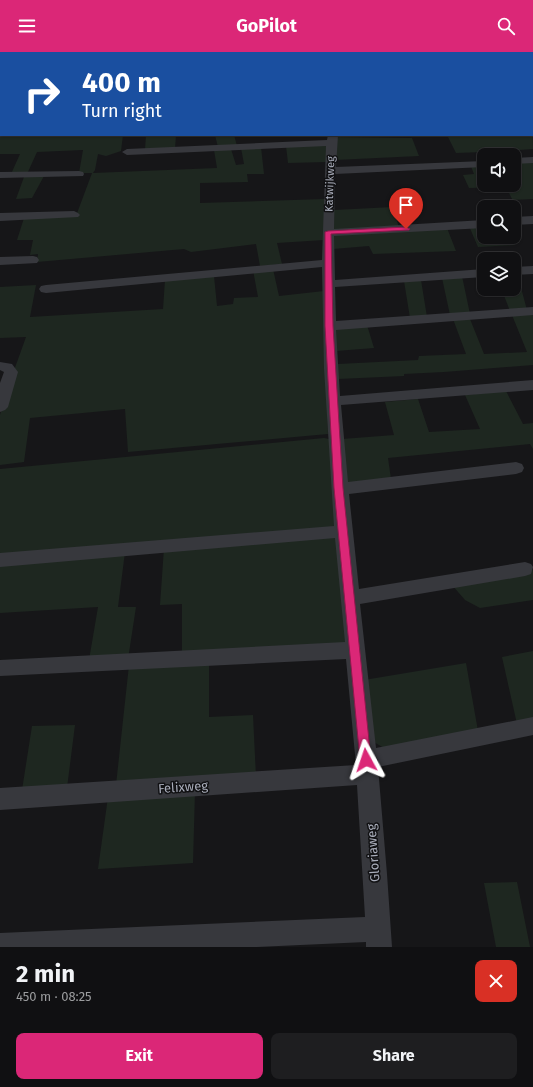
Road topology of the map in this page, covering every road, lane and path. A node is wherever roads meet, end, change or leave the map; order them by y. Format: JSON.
{"nodes":[{"id":1,"x":332,"y":139,"type":"edge"},
{"id":2,"x":127,"y":152,"type":"dead end"},
{"id":3,"x":533,"y":160,"type":"edge"},
{"id":4,"x":521,"y":161,"type":"edge"},
{"id":5,"x":477,"y":164,"type":"edge"},
{"id":6,"x":330,"y":171,"type":"junction"},
{"id":7,"x":79,"y":174,"type":"dead end"},
{"id":8,"x":0,"y":175,"type":"edge"},
{"id":9,"x":74,"y":215,"type":"dead end"},
{"id":10,"x":0,"y":217,"type":"edge"},
{"id":11,"x":533,"y":220,"type":"edge"},
{"id":12,"x":521,"y":221,"type":"edge"},
{"id":13,"x":477,"y":224,"type":"edge"},
{"id":14,"x":328,"y":232,"type":"junction"},
{"id":15,"x":33,"y":260,"type":"dead end"},
{"id":16,"x":0,"y":261,"type":"edge"},
{"id":17,"x":328,"y":263,"type":"junction"},
{"id":18,"x":533,"y":270,"type":"edge"},
{"id":19,"x":521,"y":271,"type":"edge"},
{"id":20,"x":477,"y":273,"type":"edge"},
{"id":21,"x":328,"y":284,"type":"junction"},
{"id":22,"x":46,"y":289,"type":"dead end"},
{"id":23,"x":533,"y":311,"type":"edge"},
{"id":24,"x":329,"y":326,"type":"junction"},
{"id":25,"x":0,"y":366,"type":"edge"},
{"id":26,"x":533,"y":385,"type":"edge"},
{"id":27,"x":333,"y":401,"type":"junction"},
{"id":28,"x":0,"y":407,"type":"edge"},
{"id":29,"x":516,"y":468,"type":"dead end"},
{"id":30,"x":339,"y":488,"type":"junction"},
{"id":31,"x":343,"y":532,"type":"junction"},
{"id":32,"x":0,"y":560,"type":"edge"},
{"id":33,"x":525,"y":569,"type":"dead end"},
{"id":34,"x":350,"y":598,"type":"junction"},
{"id":35,"x":356,"y":650,"type":"junction"},
{"id":36,"x":0,"y":668,"type":"edge"},
{"id":37,"x":533,"y":726,"type":"edge"},
{"id":38,"x":366,"y":767,"type":"junction"},
{"id":39,"x":0,"y":799,"type":"edge"},
{"id":40,"x":379,"y":938,"type":"edge"},
{"id":41,"x":0,"y":946,"type":"edge"}],
"edges":[{"from":1,"to":2,"type":"street"},
{"from":1,"to":6,"type":"street","name":"Katwijkweg"},
{"from":3,"to":4,"type":"street"},
{"from":5,"to":6,"type":"street"},
{"from":6,"to":14,"type":"street","name":"Katwijkweg"},
{"from":7,"to":8,"type":"street"},
{"from":9,"to":10,"type":"street"},
{"from":11,"to":12,"type":"street"},
{"from":13,"to":14,"type":"street"},
{"from":14,"to":17,"type":"street","name":"Katwijkweg"},
{"from":15,"to":16,"type":"street"},
{"from":17,"to":21,"type":"street","name":"Katwijkweg"},
{"from":17,"to":22,"type":"street"},
{"from":18,"to":19,"type":"street"},
{"from":20,"to":21,"type":"street"},
{"from":21,"to":24,"type":"street","name":"Katwijkweg"},
{"from":23,"to":24,"type":"street"},
{"from":24,"to":27,"type":"street","name":"Katwijkweg"},
{"from":25,"to":28,"type":"street"},
{"from":26,"to":27,"type":"street"},
{"from":27,"to":30,"type":"street","name":"Katwijkweg"},
{"from":29,"to":30,"type":"street"},
{"from":30,"to":31,"type":"street","name":"Katwijkweg"},
{"from":31,"to":32,"type":"street"},
{"from":31,"to":34,"type":"street","name":"Katwijkweg"},
{"from":33,"to":34,"type":"street"},
{"from":34,"to":35,"type":"street","name":"Katwijkweg"},
{"from":35,"to":36,"type":"street"},
{"from":35,"to":38,"type":"street","name":"Katwijkweg"},
{"from":37,"to":38,"type":"street","name":"Felixweg"},
{"from":38,"to":39,"type":"street","name":"Felixweg"},
{"from":38,"to":40,"type":"street","name":"Gloriaweg"},
{"from":40,"to":41,"type":"street"}]}
